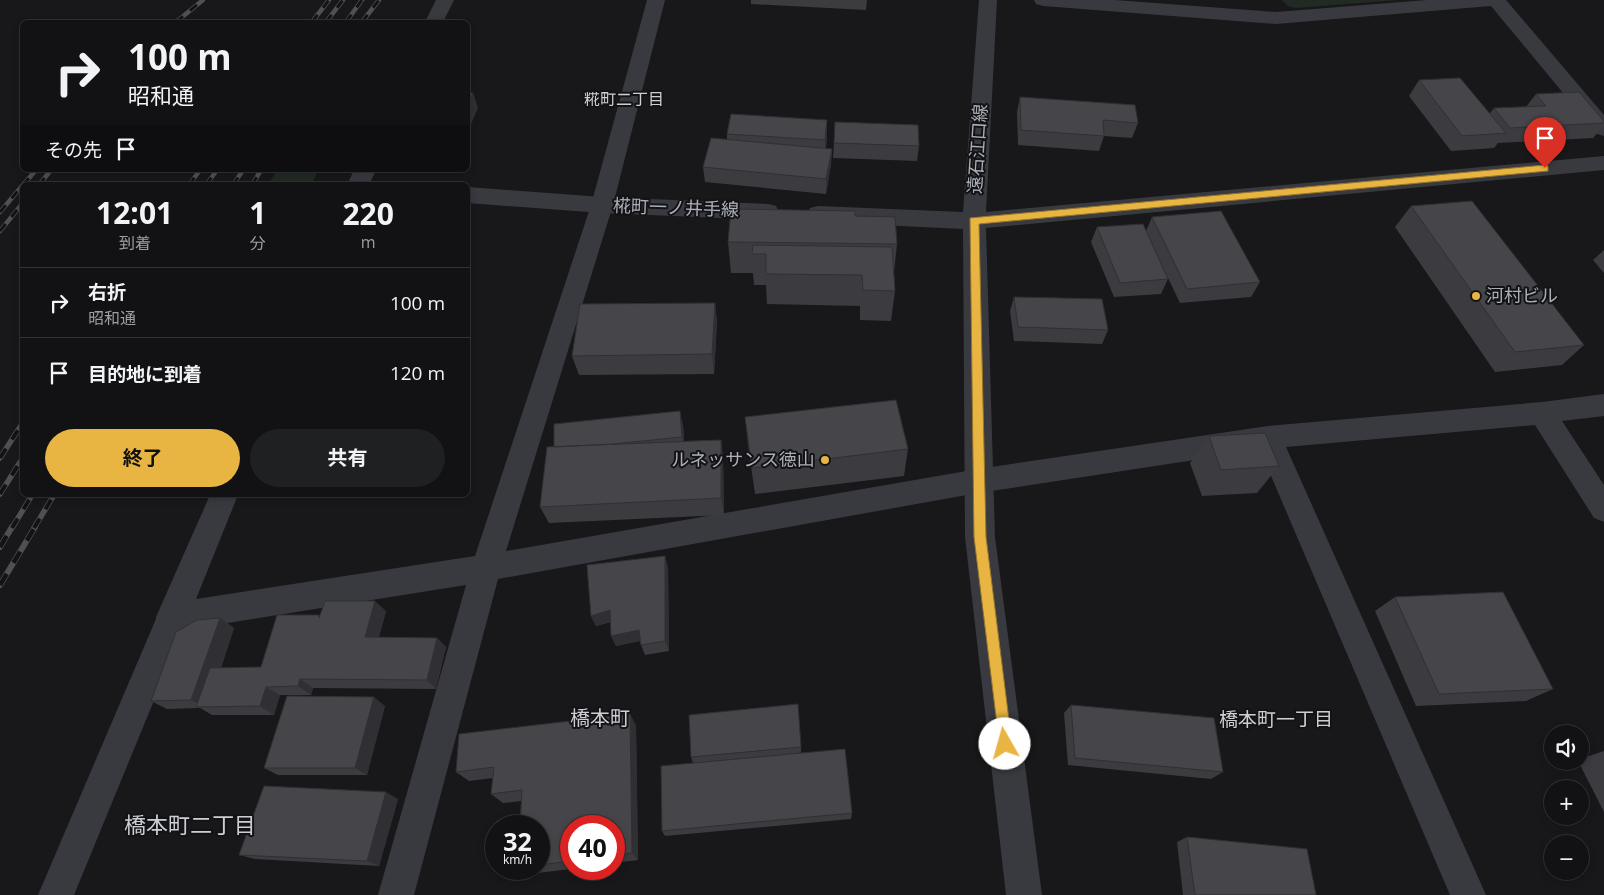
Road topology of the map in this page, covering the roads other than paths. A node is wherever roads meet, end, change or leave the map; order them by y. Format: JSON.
{"nodes":[{"id":1,"x":445,"y":0,"type":"edge"},
{"id":2,"x":656,"y":0,"type":"edge"},
{"id":3,"x":988,"y":0,"type":"edge"},
{"id":4,"x":1043,"y":0,"type":"edge"},
{"id":5,"x":1272,"y":0,"type":"edge"},
{"id":6,"x":1495,"y":0,"type":"edge"},
{"id":7,"x":1276,"y":18,"type":"junction"},
{"id":8,"x":435,"y":20,"type":"edge"},
{"id":9,"x":1604,"y":129,"type":"edge"},
{"id":10,"x":1604,"y":163,"type":"edge"},
{"id":11,"x":470,"y":196,"type":"edge"},
{"id":12,"x":602,"y":205,"type":"junction"},
{"id":13,"x":974,"y":221,"type":"junction"},
{"id":14,"x":1604,"y":405,"type":"edge"},
{"id":15,"x":1542,"y":413,"type":"junction"},
{"id":16,"x":1268,"y":437,"type":"junction"},
{"id":17,"x":978,"y":481,"type":"junction"},
{"id":18,"x":223,"y":497,"type":"edge"},
{"id":19,"x":1604,"y":509,"type":"edge"},
{"id":20,"x":486,"y":568,"type":"junction"},
{"id":21,"x":171,"y":617,"type":"junction"},
{"id":22,"x":56,"y":895,"type":"edge"},
{"id":23,"x":396,"y":895,"type":"edge"},
{"id":24,"x":1024,"y":895,"type":"edge"},
{"id":25,"x":1468,"y":895,"type":"edge"}],
"edges":[{"from":1,"to":8,"type":"street"},
{"from":2,"to":12,"type":"street"},
{"from":3,"to":13,"type":"street","name":"遠石江口線"},
{"from":4,"to":7,"type":"street"},
{"from":5,"to":7,"type":"street"},
{"from":6,"to":7,"type":"street"},
{"from":6,"to":9,"type":"street"},
{"from":10,"to":13,"type":"street","name":"椛町一ノ井手線"},
{"from":11,"to":12,"type":"street","name":"椛町一ノ井手線"},
{"from":12,"to":13,"type":"street","name":"椛町一ノ井手線"},
{"from":12,"to":20,"type":"street"},
{"from":13,"to":17,"type":"street","name":"遠石江口線"},
{"from":14,"to":15,"type":"street"},
{"from":15,"to":16,"type":"street"},
{"from":15,"to":19,"type":"street"},
{"from":16,"to":17,"type":"street"},
{"from":16,"to":25,"type":"street"},
{"from":17,"to":20,"type":"street"},
{"from":17,"to":24,"type":"street","name":"遠石江口線"},
{"from":18,"to":21,"type":"street"},
{"from":20,"to":21,"type":"street"},
{"from":20,"to":23,"type":"street"},
{"from":21,"to":22,"type":"street"}]}
